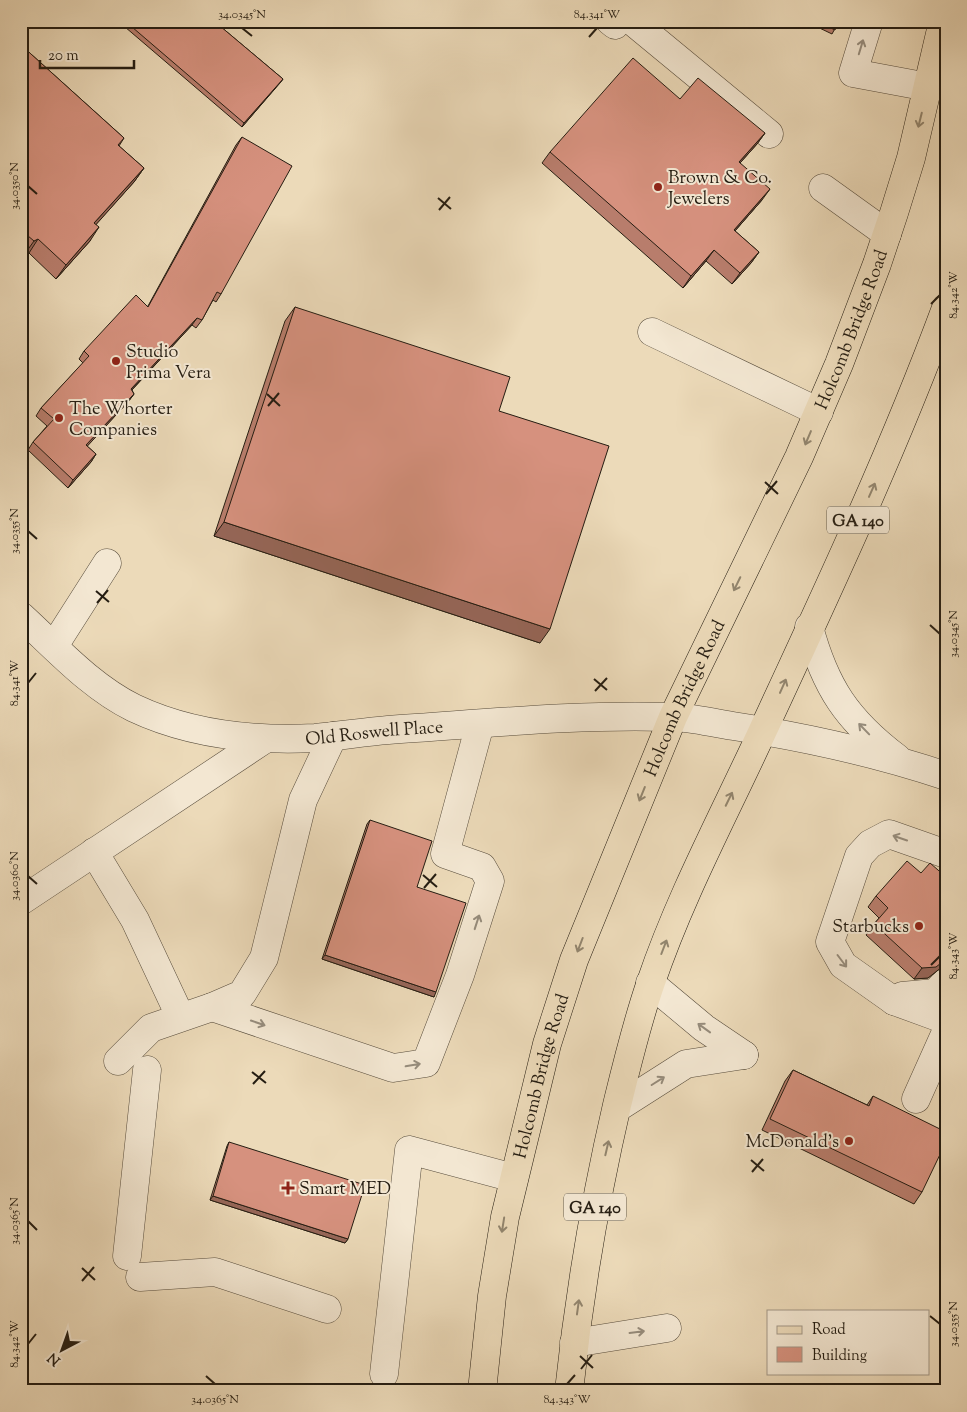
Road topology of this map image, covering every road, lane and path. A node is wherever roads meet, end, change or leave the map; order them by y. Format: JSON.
{"nodes":[{"id":1,"x":869,"y":21,"type":"edge"},
{"id":2,"x":944,"y":21,"type":"edge"},
{"id":3,"x":619,"y":22,"type":"edge"},
{"id":4,"x":928,"y":87,"type":"junction"},
{"id":5,"x":769,"y":134,"type":"dead end"},
{"id":6,"x":823,"y":188,"type":"dead end"},
{"id":7,"x":888,"y":234,"type":"junction"},
{"id":8,"x":946,"y":308,"type":"edge"},
{"id":9,"x":652,"y":332,"type":"dead end"},
{"id":10,"x":946,"y":350,"type":"edge"},
{"id":11,"x":924,"y":366,"type":"junction"},
{"id":12,"x":819,"y":412,"type":"junction"},
{"id":13,"x":107,"y":563,"type":"dead end"},
{"id":14,"x":21,"y":616,"type":"edge"},
{"id":15,"x":809,"y":627,"type":"junction"},
{"id":16,"x":54,"y":646,"type":"junction"},
{"id":17,"x":673,"y":717,"type":"junction"},
{"id":18,"x":480,"y":724,"type":"junction"},
{"id":19,"x":763,"y":730,"type":"junction"},
{"id":20,"x":333,"y":736,"type":"junction"},
{"id":21,"x":265,"y":739,"type":"junction"},
{"id":22,"x":901,"y":761,"type":"junction"},
{"id":23,"x":946,"y":776,"type":"edge"},
{"id":24,"x":94,"y":852,"type":"junction"},
{"id":25,"x":946,"y":854,"type":"edge"},
{"id":26,"x":21,"y":901,"type":"edge"},
{"id":27,"x":946,"y":982,"type":"edge"},
{"id":28,"x":650,"y":983,"type":"junction"},
{"id":29,"x":894,"y":1001,"type":"junction"},
{"id":30,"x":212,"y":1007,"type":"junction"},
{"id":31,"x":180,"y":1016,"type":"junction"},
{"id":32,"x":946,"y":1020,"type":"edge"},
{"id":33,"x":946,"y":1032,"type":"edge"},
{"id":34,"x":118,"y":1061,"type":"dead end"},
{"id":35,"x":147,"y":1070,"type":"dead end"},
{"id":36,"x":916,"y":1099,"type":"dead end"},
{"id":37,"x":617,"y":1108,"type":"junction"},
{"id":38,"x":514,"y":1178,"type":"junction"},
{"id":39,"x":327,"y":1309,"type":"dead end"},
{"id":40,"x":667,"y":1328,"type":"dead end"},
{"id":41,"x":574,"y":1344,"type":"junction"},
{"id":42,"x":384,"y":1374,"type":"dead end"},
{"id":43,"x":482,"y":1391,"type":"edge"},
{"id":44,"x":569,"y":1391,"type":"edge"}],
"edges":[{"from":4,"to":1,"type":"street","one_way":true},
{"from":2,"to":4,"type":"main road","name":"Holcomb Bridge Road"},
{"from":3,"to":5,"type":"street"},
{"from":4,"to":7,"type":"main road","name":"Holcomb Bridge Road","one_way":true},
{"from":6,"to":7,"type":"street"},
{"from":7,"to":12,"type":"main road","name":"Holcomb Bridge Road"},
{"from":8,"to":11,"type":"main road","number":"GA 140"},
{"from":9,"to":12,"type":"street"},
{"from":10,"to":11,"type":"street"},
{"from":15,"to":11,"type":"main road","number":"GA 140","one_way":true},
{"from":12,"to":17,"type":"main road","name":"Holcomb Bridge Road","one_way":true},
{"from":13,"to":16,"type":"street"},
{"from":14,"to":16,"type":"street","name":"Old Roswell Place"},
{"from":19,"to":15,"type":"main road","number":"GA 140","one_way":true},
{"from":22,"to":15,"type":"street","one_way":true},
{"from":16,"to":21,"type":"street","name":"Old Roswell Place"},
{"from":17,"to":18,"type":"street","name":"Old Roswell Place"},
{"from":17,"to":19,"type":"street","name":"Old Roswell Place"},
{"from":17,"to":38,"type":"main road","name":"Holcomb Bridge Road","one_way":true},
{"from":18,"to":20,"type":"street","name":"Old Roswell Place"},
{"from":30,"to":18,"type":"street","one_way":true},
{"from":19,"to":22,"type":"street","name":"Old Roswell Place"},
{"from":28,"to":19,"type":"main road","number":"GA 140","one_way":true},
{"from":20,"to":21,"type":"street","name":"Old Roswell Place"},
{"from":20,"to":30,"type":"street"},
{"from":21,"to":24,"type":"street"},
{"from":22,"to":23,"type":"street"},
{"from":24,"to":26,"type":"street"},
{"from":24,"to":31,"type":"street"},
{"from":25,"to":29,"type":"street","one_way":true},
{"from":27,"to":29,"type":"street"},
{"from":28,"to":37,"type":"main road","number":"GA 140"},
{"from":37,"to":28,"type":"street","one_way":true},
{"from":29,"to":32,"type":"street"},
{"from":30,"to":31,"type":"street"},
{"from":31,"to":34,"type":"street"},
{"from":33,"to":36,"type":"street"},
{"from":35,"to":39,"type":"street"},
{"from":41,"to":37,"type":"main road","number":"GA 140","one_way":true},
{"from":38,"to":42,"type":"street"},
{"from":38,"to":43,"type":"main road","name":"Holcomb Bridge Road","one_way":true},
{"from":41,"to":40,"type":"street","one_way":true},
{"from":41,"to":44,"type":"main road","number":"GA 140"}]}
